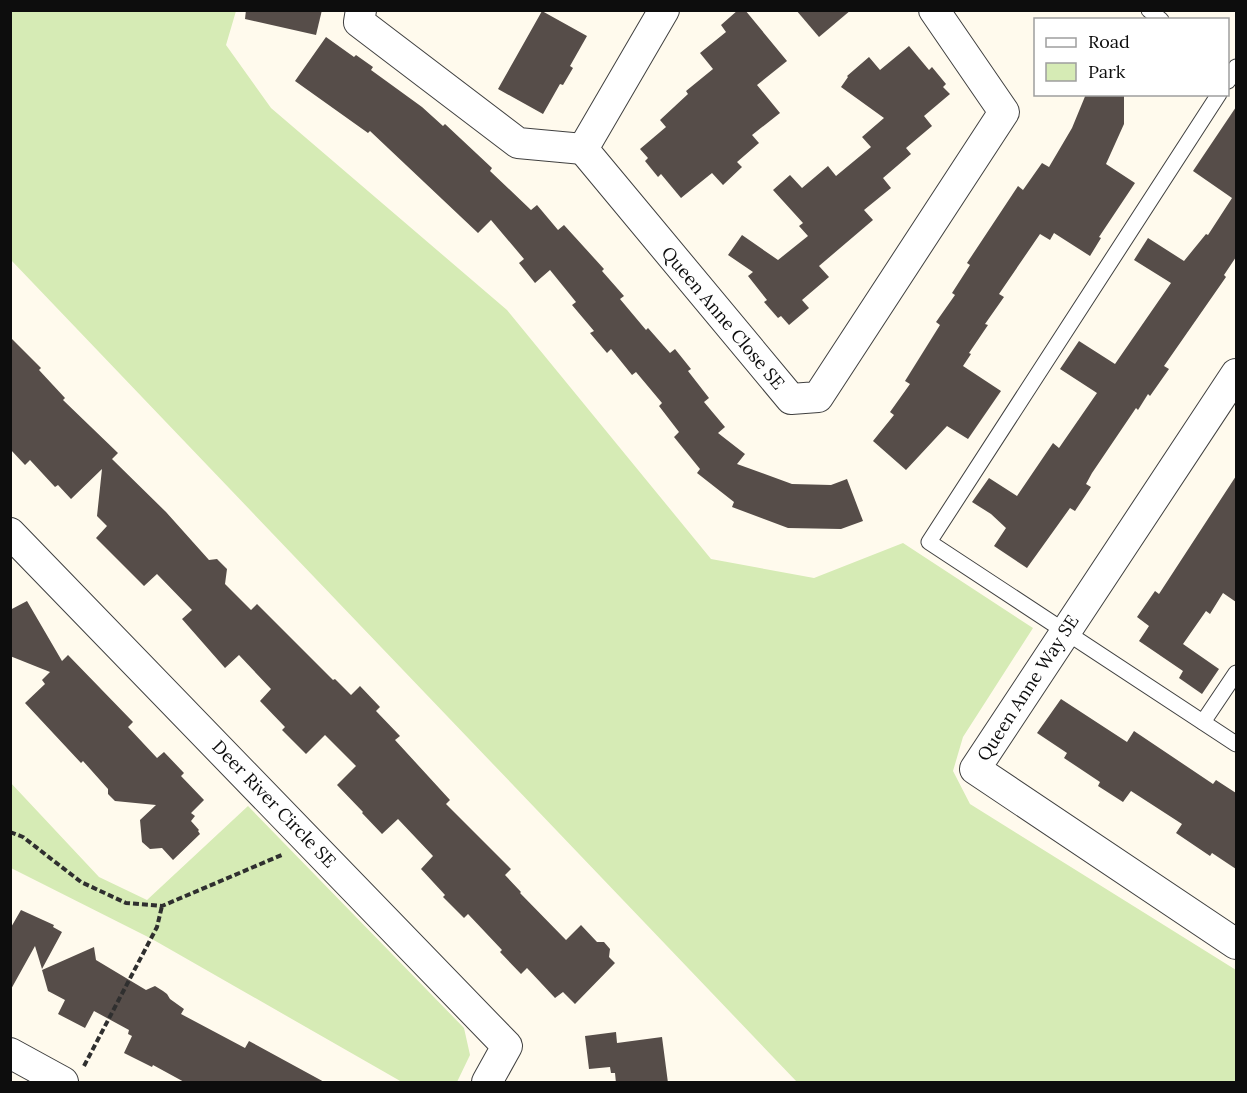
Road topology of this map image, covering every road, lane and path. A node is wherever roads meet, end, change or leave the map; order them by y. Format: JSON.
{"nodes":[{"id":1,"x":361,"y":10,"type":"edge"},
{"id":2,"x":664,"y":10,"type":"edge"},
{"id":3,"x":934,"y":10,"type":"edge"},
{"id":4,"x":1218,"y":96,"type":"edge"},
{"id":5,"x":583,"y":149,"type":"junction"},
{"id":6,"x":1236,"y":374,"type":"edge"},
{"id":7,"x":10,"y":533,"type":"edge"},
{"id":8,"x":1065,"y":631,"type":"junction"},
{"id":9,"x":1236,"y":673,"type":"edge"},
{"id":10,"x":1203,"y":722,"type":"junction"},
{"id":11,"x":1236,"y":744,"type":"edge"},
{"id":12,"x":10,"y":832,"type":"edge"},
{"id":13,"x":305,"y":836,"type":"junction"},
{"id":14,"x":162,"y":906,"type":"junction"},
{"id":15,"x":1236,"y":944,"type":"edge"},
{"id":16,"x":10,"y":1053,"type":"edge"},
{"id":17,"x":72,"y":1077,"type":"edge"},
{"id":18,"x":487,"y":1083,"type":"edge"}],
"edges":[{"from":1,"to":5,"type":"street"},
{"from":2,"to":5,"type":"street"},
{"from":3,"to":5,"type":"street","name":"Queen Anne Close SE"},
{"from":4,"to":8,"type":"lane"},
{"from":6,"to":8,"type":"street","name":"Queen Anne Way SE"},
{"from":7,"to":13,"type":"street","name":"Deer River Circle SE"},
{"from":8,"to":10,"type":"lane"},
{"from":8,"to":15,"type":"street","name":"Queen Anne Way SE"},
{"from":9,"to":10,"type":"lane"},
{"from":10,"to":11,"type":"lane"},
{"from":12,"to":14,"type":"path"},
{"from":13,"to":14,"type":"path"},
{"from":13,"to":18,"type":"street","name":"Deer River Circle SE"},
{"from":14,"to":17,"type":"path"},
{"from":16,"to":17,"type":"street"}]}
